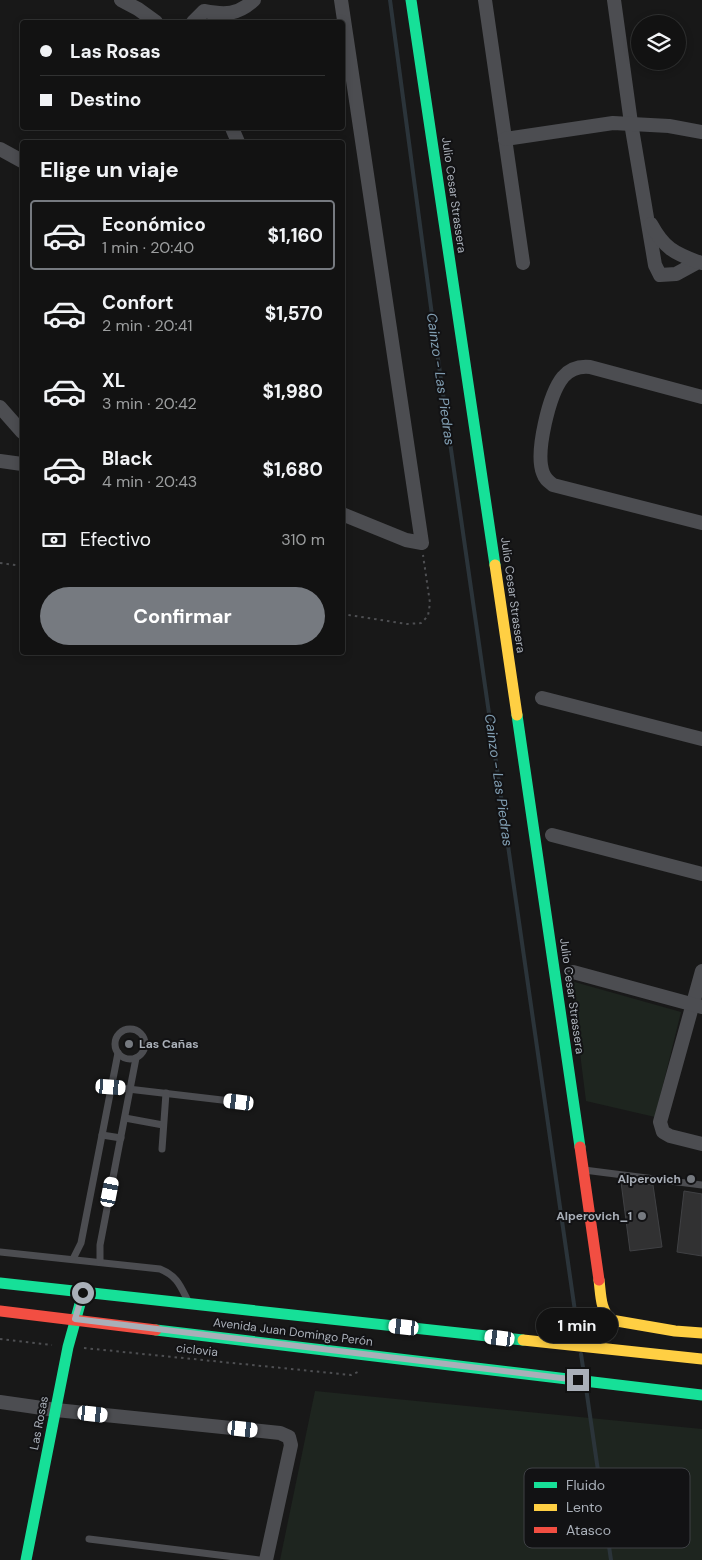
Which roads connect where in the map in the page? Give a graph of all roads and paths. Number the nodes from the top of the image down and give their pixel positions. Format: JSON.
{"nodes":[{"id":1,"x":121,"y":0,"type":"edge"},
{"id":2,"x":254,"y":0,"type":"edge"},
{"id":3,"x":341,"y":0,"type":"edge"},
{"id":4,"x":411,"y":0,"type":"edge"},
{"id":5,"x":485,"y":0,"type":"edge"},
{"id":6,"x":614,"y":0,"type":"edge"},
{"id":7,"x":205,"y":6,"type":"edge"},
{"id":8,"x":153,"y":20,"type":"edge"},
{"id":9,"x":194,"y":20,"type":"edge"},
{"id":10,"x":344,"y":20,"type":"edge"},
{"id":11,"x":345,"y":27,"type":"edge"},
{"id":12,"x":631,"y":123,"type":"junction"},
{"id":13,"x":702,"y":132,"type":"edge"},
{"id":14,"x":505,"y":139,"type":"junction"},
{"id":15,"x":0,"y":149,"type":"edge"},
{"id":16,"x":20,"y":160,"type":"edge"},
{"id":17,"x":648,"y":219,"type":"junction"},
{"id":18,"x":524,"y":263,"type":"dead end"},
{"id":19,"x":700,"y":263,"type":"edge"},
{"id":20,"x":702,"y":397,"type":"edge"},
{"id":21,"x":0,"y":407,"type":"edge"},
{"id":22,"x":20,"y":430,"type":"edge"},
{"id":23,"x":0,"y":461,"type":"edge"},
{"id":24,"x":20,"y":464,"type":"edge"},
{"id":25,"x":345,"y":515,"type":"edge"},
{"id":26,"x":702,"y":523,"type":"edge"},
{"id":27,"x":422,"y":543,"type":"junction"},
{"id":28,"x":0,"y":563,"type":"edge"},
{"id":29,"x":20,"y":566,"type":"edge"},
{"id":30,"x":345,"y":614,"type":"edge"},
{"id":31,"x":542,"y":698,"type":"dead end"},
{"id":32,"x":702,"y":739,"type":"edge"},
{"id":33,"x":552,"y":835,"type":"dead end"},
{"id":34,"x":702,"y":874,"type":"edge"},
{"id":35,"x":702,"y":971,"type":"edge"},
{"id":36,"x":573,"y":972,"type":"dead end"},
{"id":37,"x":697,"y":1006,"type":"edge"},
{"id":38,"x":118,"y":1053,"type":"junction"},
{"id":39,"x":136,"y":1058,"type":"junction"},
{"id":40,"x":111,"y":1087,"type":"junction"},
{"id":41,"x":130,"y":1088,"type":"junction"},
{"id":42,"x":166,"y":1093,"type":"junction"},
{"id":43,"x":239,"y":1102,"type":"dead end"},
{"id":44,"x":125,"y":1118,"type":"junction"},
{"id":45,"x":164,"y":1125,"type":"junction"},
{"id":46,"x":102,"y":1134,"type":"junction"},
{"id":47,"x":121,"y":1138,"type":"junction"},
{"id":48,"x":702,"y":1144,"type":"edge"},
{"id":49,"x":162,"y":1149,"type":"dead end"},
{"id":50,"x":583,"y":1170,"type":"junction"},
{"id":51,"x":702,"y":1185,"type":"edge"},
{"id":52,"x":0,"y":1252,"type":"edge"},
{"id":53,"x":73,"y":1259,"type":"junction"},
{"id":54,"x":100,"y":1262,"type":"junction"},
{"id":55,"x":0,"y":1283,"type":"edge"},
{"id":56,"x":83,"y":1293,"type":"junction"},
{"id":57,"x":189,"y":1303,"type":"junction"},
{"id":58,"x":0,"y":1311,"type":"edge"},
{"id":59,"x":269,"y":1311,"type":"junction"},
{"id":60,"x":75,"y":1319,"type":"junction"},
{"id":61,"x":702,"y":1334,"type":"edge"},
{"id":62,"x":266,"y":1335,"type":"junction"},
{"id":63,"x":0,"y":1340,"type":"edge"},
{"id":64,"x":68,"y":1346,"type":"junction"},
{"id":65,"x":702,"y":1359,"type":"edge"},
{"id":66,"x":366,"y":1368,"type":"dead end"},
{"id":67,"x":702,"y":1395,"type":"edge"},
{"id":68,"x":0,"y":1402,"type":"edge"},
{"id":69,"x":56,"y":1410,"type":"junction"},
{"id":70,"x":88,"y":1539,"type":"dead end"},
{"id":71,"x":26,"y":1560,"type":"edge"},
{"id":72,"x":259,"y":1560,"type":"edge"},
{"id":73,"x":266,"y":1560,"type":"edge"}],
"edges":[{"from":1,"to":8,"type":"street"},
{"from":2,"to":7,"type":"street"},
{"from":3,"to":10,"type":"street"},
{"from":4,"to":50,"type":"street","name":"Julio Cesar Strassera"},
{"from":5,"to":14,"type":"street"},
{"from":6,"to":12,"type":"street"},
{"from":7,"to":9,"type":"street"},
{"from":11,"to":27,"type":"street"},
{"from":12,"to":13,"type":"street"},
{"from":12,"to":14,"type":"street"},
{"from":12,"to":17,"type":"street"},
{"from":14,"to":18,"type":"street"},
{"from":15,"to":16,"type":"street"},
{"from":17,"to":19,"type":"street"},
{"from":17,"to":19,"type":"street"},
{"from":20,"to":26,"type":"street"},
{"from":21,"to":22,"type":"street"},
{"from":23,"to":24,"type":"street"},
{"from":25,"to":27,"type":"street"},
{"from":27,"to":30,"type":"path"},
{"from":28,"to":29,"type":"path"},
{"from":31,"to":32,"type":"street"},
{"from":33,"to":34,"type":"street"},
{"from":35,"to":37,"type":"street"},
{"from":36,"to":37,"type":"street"},
{"from":37,"to":48,"type":"street"},
{"from":38,"to":39,"type":"lane"},
{"from":38,"to":39,"type":"lane"},
{"from":38,"to":40,"type":"lane"},
{"from":39,"to":41,"type":"lane"},
{"from":40,"to":41,"type":"lane"},
{"from":40,"to":46,"type":"lane"},
{"from":41,"to":42,"type":"lane"},
{"from":41,"to":44,"type":"lane"},
{"from":42,"to":43,"type":"lane"},
{"from":42,"to":45,"type":"lane"},
{"from":44,"to":45,"type":"lane"},
{"from":44,"to":47,"type":"lane"},
{"from":45,"to":49,"type":"lane"},
{"from":46,"to":47,"type":"lane"},
{"from":46,"to":53,"type":"lane"},
{"from":47,"to":54,"type":"lane"},
{"from":50,"to":51,"type":"lane"},
{"from":50,"to":61,"type":"street","name":"Julio Cesar Strassera"},
{"from":52,"to":53,"type":"lane"},
{"from":53,"to":54,"type":"lane"},
{"from":54,"to":57,"type":"lane"},
{"from":55,"to":56,"type":"street","name":"Avenida Juan Domingo Perón"},
{"from":56,"to":57,"type":"street","name":"Avenida Juan Domingo Perón"},
{"from":56,"to":60,"type":"street","name":"Las Rosas"},
{"from":57,"to":59,"type":"street","name":"Avenida Juan Domingo Perón"},
{"from":58,"to":60,"type":"street","name":"Avenida Juan Domingo Perón"},
{"from":59,"to":62,"type":"street"},
{"from":59,"to":65,"type":"street","name":"Avenida Juan Domingo Perón"},
{"from":60,"to":62,"type":"street","name":"Avenida Juan Domingo Perón"},
{"from":60,"to":64,"type":"street","name":"Las Rosas"},
{"from":62,"to":67,"type":"street","name":"Avenida Juan Domingo Perón"},
{"from":63,"to":64,"type":"path","name":"ciclovia"},
{"from":64,"to":66,"type":"path","name":"ciclovia"},
{"from":64,"to":69,"type":"street","name":"Las Rosas"},
{"from":68,"to":69,"type":"street"},
{"from":69,"to":71,"type":"street","name":"Las Rosas"},
{"from":69,"to":73,"type":"street"},
{"from":70,"to":72,"type":"lane"}]}
